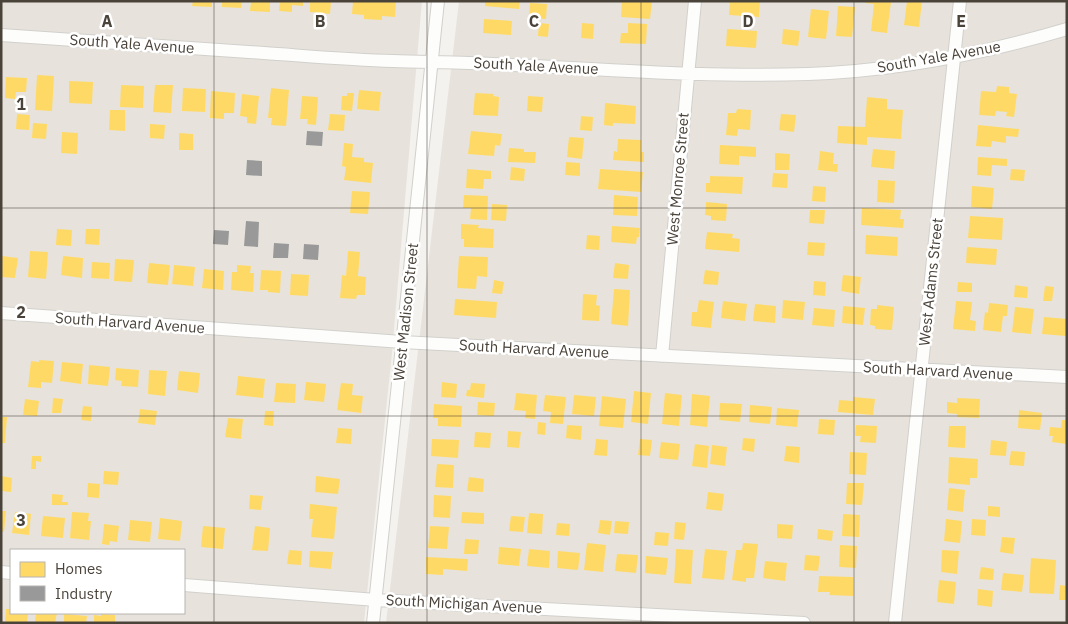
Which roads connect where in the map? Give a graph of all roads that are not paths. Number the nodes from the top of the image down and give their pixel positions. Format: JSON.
{"nodes":[{"id":1,"x":438,"y":1,"type":"edge"},
{"id":2,"x":695,"y":1,"type":"edge"},
{"id":3,"x":960,"y":1,"type":"edge"},
{"id":4,"x":1067,"y":29,"type":"edge"},
{"id":5,"x":1,"y":35,"type":"edge"},
{"id":6,"x":955,"y":56,"type":"junction"},
{"id":7,"x":431,"y":62,"type":"junction"},
{"id":8,"x":688,"y":74,"type":"junction"},
{"id":9,"x":1,"y":313,"type":"edge"},
{"id":10,"x":402,"y":342,"type":"junction"},
{"id":11,"x":662,"y":356,"type":"junction"},
{"id":12,"x":921,"y":370,"type":"junction"},
{"id":13,"x":1067,"y":377,"type":"edge"},
{"id":14,"x":185,"y":585,"type":"edge"},
{"id":15,"x":376,"y":600,"type":"junction"},
{"id":16,"x":374,"y":623,"type":"edge"},
{"id":17,"x":804,"y":623,"type":"edge"},
{"id":18,"x":895,"y":623,"type":"edge"}],
"edges":[{"from":1,"to":7,"type":"street","name":"West Madison Street"},
{"from":2,"to":8,"type":"street","name":"West Monroe Street"},
{"from":3,"to":6,"type":"street","name":"West Adams Street"},
{"from":4,"to":6,"type":"street","name":"South Yale Avenue"},
{"from":5,"to":7,"type":"street","name":"South Yale Avenue"},
{"from":6,"to":8,"type":"street","name":"South Yale Avenue"},
{"from":6,"to":12,"type":"street","name":"West Adams Street"},
{"from":7,"to":8,"type":"street","name":"South Yale Avenue"},
{"from":7,"to":10,"type":"street","name":"West Madison Street"},
{"from":8,"to":11,"type":"street","name":"West Monroe Street"},
{"from":9,"to":10,"type":"street","name":"South Harvard Avenue"},
{"from":10,"to":11,"type":"street","name":"South Harvard Avenue"},
{"from":10,"to":15,"type":"street","name":"West Madison Street"},
{"from":11,"to":12,"type":"street","name":"South Harvard Avenue"},
{"from":12,"to":13,"type":"street","name":"South Harvard Avenue"},
{"from":12,"to":18,"type":"street","name":"West Adams Street"},
{"from":14,"to":15,"type":"street","name":"South Michigan Avenue"},
{"from":15,"to":16,"type":"street","name":"West Madison Street"},
{"from":15,"to":17,"type":"street","name":"South Michigan Avenue"}]}
